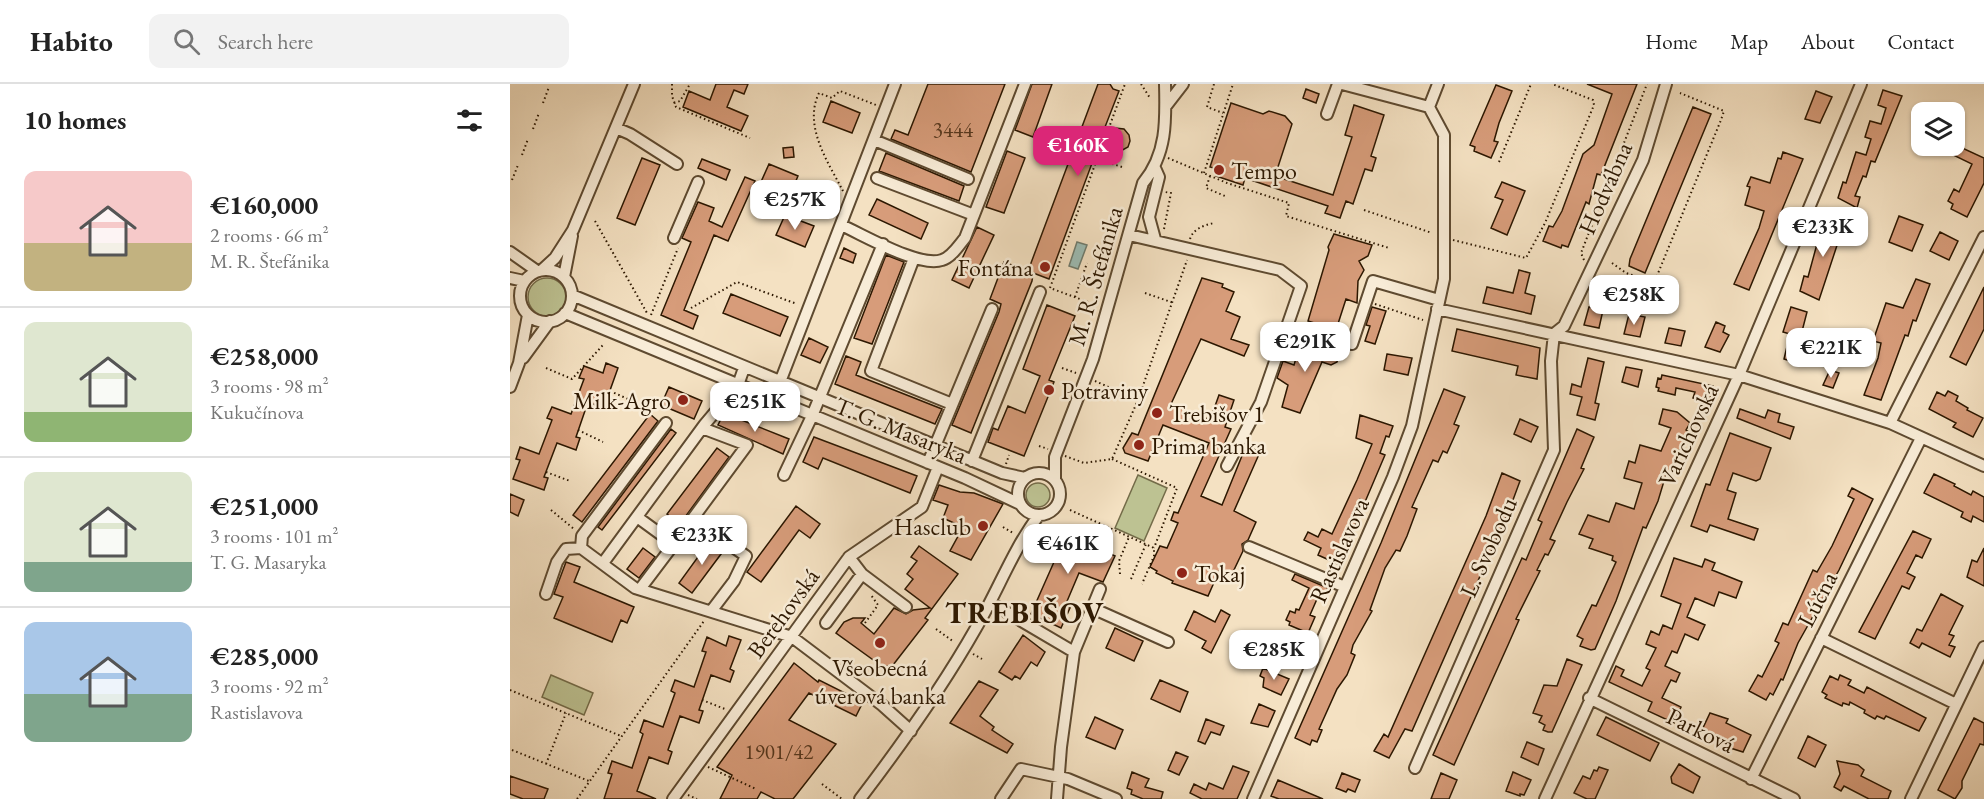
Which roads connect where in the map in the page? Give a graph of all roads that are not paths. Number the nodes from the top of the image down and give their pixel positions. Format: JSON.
{"nodes":[{"id":1,"x":634,"y":84,"type":"edge"},
{"id":2,"x":895,"y":84,"type":"edge"},
{"id":3,"x":1025,"y":84,"type":"edge"},
{"id":4,"x":1165,"y":84,"type":"edge"},
{"id":5,"x":1183,"y":84,"type":"edge"},
{"id":6,"x":1340,"y":84,"type":"edge"},
{"id":7,"x":1438,"y":84,"type":"edge"},
{"id":8,"x":1666,"y":84,"type":"edge"},
{"id":9,"x":1861,"y":84,"type":"edge"},
{"id":10,"x":1166,"y":106,"type":"junction"},
{"id":11,"x":1429,"y":107,"type":"junction"},
{"id":12,"x":1328,"y":114,"type":"dead end"},
{"id":13,"x":616,"y":128,"type":"junction"},
{"id":14,"x":874,"y":141,"type":"junction"},
{"id":15,"x":676,"y":164,"type":"dead end"},
{"id":16,"x":1155,"y":168,"type":"junction"},
{"id":17,"x":877,"y":178,"type":"dead end"},
{"id":18,"x":968,"y":179,"type":"dead end"},
{"id":19,"x":698,"y":182,"type":"dead end"},
{"id":20,"x":974,"y":215,"type":"junction"},
{"id":21,"x":1149,"y":217,"type":"junction"},
{"id":22,"x":841,"y":225,"type":"junction"},
{"id":23,"x":573,"y":230,"type":"junction"},
{"id":24,"x":1129,"y":235,"type":"junction"},
{"id":25,"x":1984,"y":239,"type":"edge"},
{"id":26,"x":1158,"y":240,"type":"junction"},
{"id":27,"x":677,"y":241,"type":"road end"},
{"id":28,"x":883,"y":244,"type":"junction"},
{"id":29,"x":510,"y":252,"type":"edge"},
{"id":30,"x":914,"y":258,"type":"junction"},
{"id":31,"x":520,"y":261,"type":"junction"},
{"id":32,"x":540,"y":271,"type":"junction"},
{"id":33,"x":564,"y":277,"type":"junction"},
{"id":34,"x":510,"y":278,"type":"edge"},
{"id":35,"x":525,"y":280,"type":"junction"},
{"id":36,"x":510,"y":290,"type":"edge"},
{"id":37,"x":1040,"y":292,"type":"dead end"},
{"id":38,"x":572,"y":296,"type":"junction"},
{"id":39,"x":521,"y":303,"type":"junction"},
{"id":40,"x":1438,"y":304,"type":"junction"},
{"id":41,"x":992,"y":309,"type":"dead end"},
{"id":42,"x":565,"y":314,"type":"junction"},
{"id":43,"x":528,"y":315,"type":"junction"},
{"id":44,"x":550,"y":321,"type":"junction"},
{"id":45,"x":1554,"y":334,"type":"junction"},
{"id":46,"x":1352,"y":344,"type":"dead end"},
{"id":47,"x":519,"y":363,"type":"junction"},
{"id":48,"x":744,"y":368,"type":"junction"},
{"id":49,"x":1739,"y":375,"type":"junction"},
{"id":50,"x":780,"y":382,"type":"junction"},
{"id":51,"x":738,"y":385,"type":"junction"},
{"id":52,"x":510,"y":387,"type":"edge"},
{"id":53,"x":820,"y":398,"type":"junction"},
{"id":54,"x":952,"y":404,"type":"junction"},
{"id":55,"x":812,"y":416,"type":"junction"},
{"id":56,"x":666,"y":423,"type":"dead end"},
{"id":57,"x":1890,"y":423,"type":"junction"},
{"id":58,"x":702,"y":428,"type":"junction"},
{"id":59,"x":1921,"y":438,"type":"junction"},
{"id":60,"x":935,"y":446,"type":"junction"},
{"id":61,"x":1056,"y":454,"type":"junction"},
{"id":62,"x":972,"y":460,"type":"junction"},
{"id":63,"x":933,"y":465,"type":"junction"},
{"id":64,"x":1227,"y":466,"type":"dead end"},
{"id":65,"x":1984,"y":466,"type":"edge"},
{"id":66,"x":1037,"y":473,"type":"junction"},
{"id":67,"x":784,"y":475,"type":"dead end"},
{"id":68,"x":1025,"y":478,"type":"junction"},
{"id":69,"x":1055,"y":480,"type":"junction"},
{"id":70,"x":1023,"y":507,"type":"junction"},
{"id":71,"x":1039,"y":515,"type":"junction"},
{"id":72,"x":637,"y":517,"type":"junction"},
{"id":73,"x":1019,"y":534,"type":"junction"},
{"id":74,"x":723,"y":540,"type":"dead end"},
{"id":75,"x":674,"y":544,"type":"junction"},
{"id":76,"x":1249,"y":546,"type":"dead end"},
{"id":77,"x":581,"y":548,"type":"junction"},
{"id":78,"x":849,"y":557,"type":"junction"},
{"id":79,"x":603,"y":563,"type":"junction"},
{"id":80,"x":860,"y":576,"type":"junction"},
{"id":81,"x":1345,"y":587,"type":"junction"},
{"id":82,"x":640,"y":589,"type":"junction"},
{"id":83,"x":1100,"y":589,"type":"dead end"},
{"id":84,"x":546,"y":594,"type":"dead end"},
{"id":85,"x":991,"y":603,"type":"junction"},
{"id":86,"x":906,"y":607,"type":"dead end"},
{"id":87,"x":1092,"y":608,"type":"junction"},
{"id":88,"x":712,"y":610,"type":"junction"},
{"id":89,"x":826,"y":623,"type":"dead end"},
{"id":90,"x":792,"y":637,"type":"junction"},
{"id":91,"x":1821,"y":638,"type":"junction"},
{"id":92,"x":1168,"y":642,"type":"dead end"},
{"id":93,"x":1984,"y":647,"type":"edge"},
{"id":94,"x":1074,"y":652,"type":"junction"},
{"id":95,"x":1589,"y":698,"type":"junction"},
{"id":96,"x":1956,"y":704,"type":"junction"},
{"id":97,"x":911,"y":731,"type":"junction"},
{"id":98,"x":1414,"y":768,"type":"dead end"},
{"id":99,"x":1058,"y":776,"type":"junction"},
{"id":100,"x":1751,"y":779,"type":"junction"},
{"id":101,"x":674,"y":799,"type":"edge"},
{"id":102,"x":860,"y":799,"type":"edge"},
{"id":103,"x":1000,"y":799,"type":"edge"},
{"id":104,"x":1057,"y":799,"type":"edge"},
{"id":105,"x":1116,"y":799,"type":"edge"},
{"id":106,"x":1253,"y":799,"type":"edge"},
{"id":107,"x":1545,"y":799,"type":"edge"},
{"id":108,"x":1794,"y":799,"type":"edge"},
{"id":109,"x":1911,"y":799,"type":"edge"}],
"edges":[{"from":1,"to":13,"type":"street"},
{"from":2,"to":14,"type":"street"},
{"from":3,"to":20,"type":"street"},
{"from":4,"to":10,"type":"street","name":"M. R. Štefánika"},
{"from":5,"to":10,"type":"street"},
{"from":6,"to":11,"type":"street"},
{"from":6,"to":12,"type":"street"},
{"from":7,"to":11,"type":"street"},
{"from":8,"to":45,"type":"street","name":"Hodvábna"},
{"from":9,"to":49,"type":"street","name":"Varichovská"},
{"from":10,"to":16,"type":"street","name":"M. R. Štefánika"},
{"from":11,"to":40,"type":"street","name":"Rastislavova"},
{"from":13,"to":15,"type":"street"},
{"from":13,"to":23,"type":"street"},
{"from":14,"to":18,"type":"street"},
{"from":14,"to":22,"type":"street"},
{"from":16,"to":21,"type":"street"},
{"from":16,"to":24,"type":"street","name":"M. R. Štefánika"},
{"from":17,"to":20,"type":"street"},
{"from":19,"to":27,"type":"street"},
{"from":20,"to":30,"type":"street"},
{"from":21,"to":24,"type":"street"},
{"from":21,"to":26,"type":"street"},
{"from":22,"to":28,"type":"street"},
{"from":22,"to":50,"type":"street"},
{"from":23,"to":32,"type":"street"},
{"from":23,"to":33,"type":"street"},
{"from":24,"to":26,"type":"street"},
{"from":24,"to":61,"type":"street","name":"M. R. Štefánika"},
{"from":25,"to":57,"type":"street"},
{"from":26,"to":64,"type":"street"},
{"from":28,"to":30,"type":"street"},
{"from":28,"to":53,"type":"street"},
{"from":29,"to":31,"type":"street"},
{"from":30,"to":54,"type":"street"},
{"from":31,"to":32,"type":"street"},
{"from":31,"to":35,"type":"street"},
{"from":32,"to":33,"type":"street"},
{"from":32,"to":35,"type":"street"},
{"from":33,"to":38,"type":"street"},
{"from":34,"to":35,"type":"street"},
{"from":35,"to":39,"type":"street"},
{"from":36,"to":39,"type":"street"},
{"from":37,"to":62,"type":"street"},
{"from":38,"to":42,"type":"street"},
{"from":38,"to":48,"type":"street","name":"T. G. Masaryka"},
{"from":39,"to":43,"type":"street"},
{"from":40,"to":45,"type":"street"},
{"from":40,"to":46,"type":"street"},
{"from":40,"to":81,"type":"street","name":"Rastislavova"},
{"from":41,"to":54,"type":"street","name":"Berehovská"},
{"from":42,"to":44,"type":"street"},
{"from":42,"to":51,"type":"street","name":"T. G. Masaryka"},
{"from":43,"to":44,"type":"street"},
{"from":43,"to":47,"type":"street"},
{"from":44,"to":47,"type":"street"},
{"from":45,"to":49,"type":"street"},
{"from":45,"to":98,"type":"street","name":"L. Svobodu"},
{"from":47,"to":52,"type":"street"},
{"from":48,"to":50,"type":"street","name":"T. G. Masaryka"},
{"from":48,"to":51,"type":"street"},
{"from":49,"to":57,"type":"street"},
{"from":49,"to":95,"type":"street","name":"Varichovská"},
{"from":50,"to":53,"type":"street","name":"T. G. Masaryka"},
{"from":51,"to":55,"type":"street","name":"T. G. Masaryka"},
{"from":51,"to":58,"type":"street"},
{"from":53,"to":55,"type":"street"},
{"from":53,"to":60,"type":"street","name":"T. G. Masaryka"},
{"from":54,"to":60,"type":"street","name":"Berehovská"},
{"from":55,"to":63,"type":"street","name":"T. G. Masaryka"},
{"from":55,"to":67,"type":"street"},
{"from":56,"to":77,"type":"street"},
{"from":57,"to":59,"type":"street"},
{"from":58,"to":72,"type":"street"},
{"from":58,"to":75,"type":"street"},
{"from":59,"to":65,"type":"street"},
{"from":59,"to":91,"type":"street","name":"Lúčna"},
{"from":60,"to":62,"type":"street","name":"T. G. Masaryka"},
{"from":60,"to":63,"type":"street","name":"Berehovská"},
{"from":61,"to":66,"type":"street","name":"M. R. Štefánika"},
{"from":61,"to":69,"type":"street","name":"M. R. Štefánika"},
{"from":62,"to":68,"type":"street","name":"T. G. Masaryka"},
{"from":63,"to":70,"type":"street","name":"T. G. Masaryka"},
{"from":63,"to":78,"type":"street","name":"Berehovská"},
{"from":66,"to":68,"type":"street"},
{"from":66,"to":69,"type":"street"},
{"from":68,"to":70,"type":"street"},
{"from":69,"to":71,"type":"street"},
{"from":70,"to":71,"type":"street"},
{"from":70,"to":73,"type":"street"},
{"from":71,"to":73,"type":"street"},
{"from":72,"to":75,"type":"street"},
{"from":72,"to":79,"type":"street"},
{"from":73,"to":85,"type":"street"},
{"from":74,"to":88,"type":"street"},
{"from":75,"to":82,"type":"street"},
{"from":76,"to":81,"type":"street"},
{"from":77,"to":79,"type":"street"},
{"from":77,"to":84,"type":"street"},
{"from":78,"to":80,"type":"street"},
{"from":78,"to":90,"type":"street","name":"Berehovská"},
{"from":79,"to":82,"type":"street"},
{"from":80,"to":86,"type":"street"},
{"from":80,"to":89,"type":"street"},
{"from":81,"to":106,"type":"street","name":"Rastislavova"},
{"from":82,"to":88,"type":"street"},
{"from":83,"to":87,"type":"street"},
{"from":85,"to":94,"type":"street"},
{"from":85,"to":97,"type":"street"},
{"from":87,"to":92,"type":"street"},
{"from":87,"to":94,"type":"street"},
{"from":88,"to":90,"type":"street"},
{"from":90,"to":97,"type":"street"},
{"from":90,"to":101,"type":"street","name":"Berehovská"},
{"from":91,"to":96,"type":"street"},
{"from":91,"to":100,"type":"street","name":"Lúčna"},
{"from":93,"to":96,"type":"street"},
{"from":94,"to":99,"type":"street"},
{"from":95,"to":100,"type":"street","name":"Parková"},
{"from":95,"to":107,"type":"street","name":"Varichovská"},
{"from":96,"to":109,"type":"street"},
{"from":97,"to":102,"type":"street"},
{"from":99,"to":103,"type":"street"},
{"from":99,"to":104,"type":"street"},
{"from":99,"to":105,"type":"street"},
{"from":100,"to":108,"type":"street","name":"Parková"}]}
